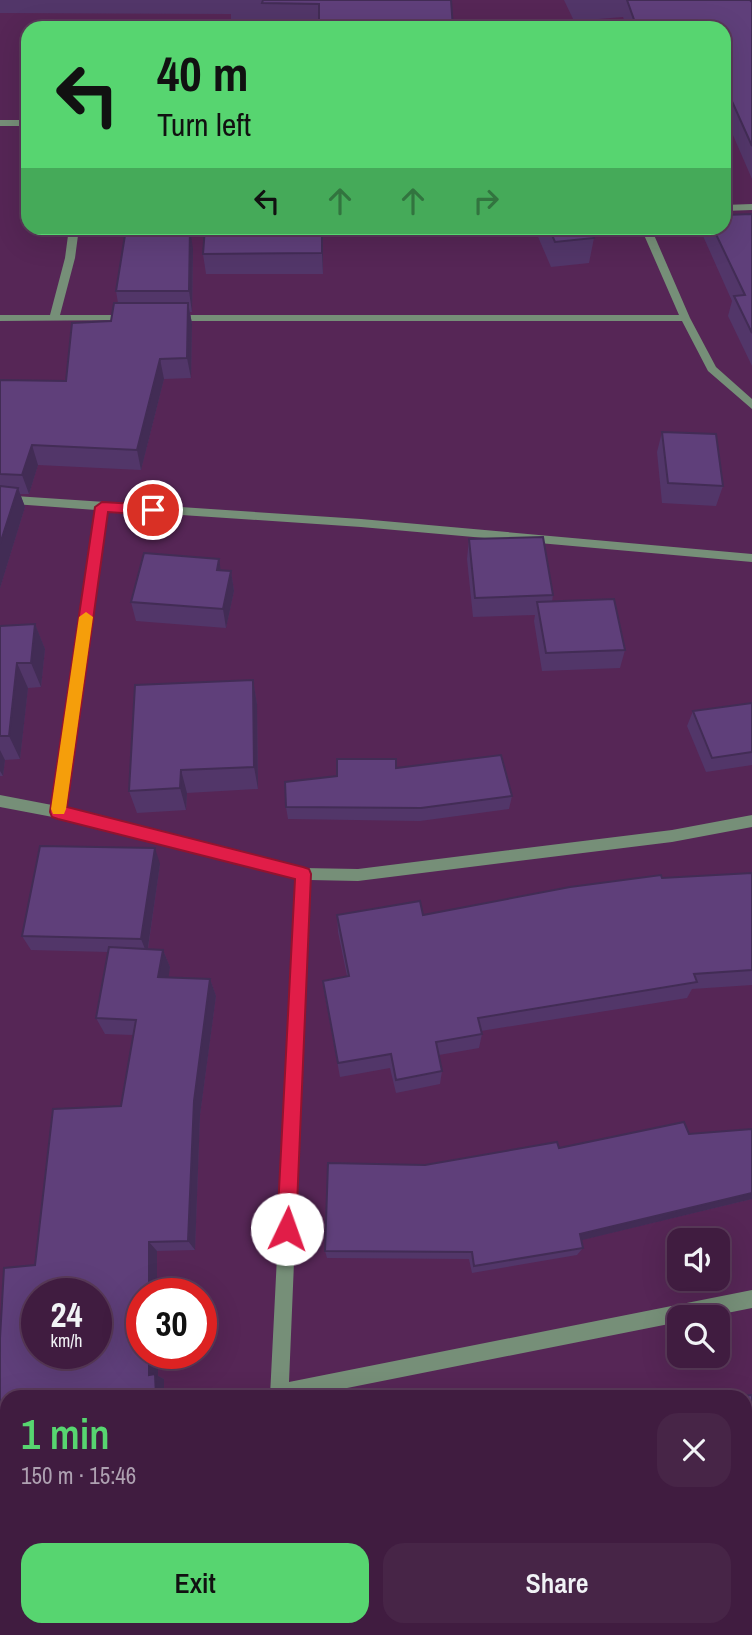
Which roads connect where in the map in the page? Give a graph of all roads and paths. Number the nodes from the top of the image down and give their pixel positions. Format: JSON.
{"nodes":[{"id":1,"x":0,"y":123,"type":"edge"},
{"id":2,"x":21,"y":123,"type":"edge"},
{"id":3,"x":752,"y":207,"type":"edge"},
{"id":4,"x":731,"y":208,"type":"edge"},
{"id":5,"x":72,"y":235,"type":"edge"},
{"id":6,"x":649,"y":235,"type":"edge"},
{"id":7,"x":0,"y":318,"type":"edge"},
{"id":8,"x":54,"y":318,"type":"junction"},
{"id":9,"x":136,"y":318,"type":"edge"},
{"id":10,"x":164,"y":318,"type":"edge"},
{"id":11,"x":685,"y":318,"type":"junction"},
{"id":12,"x":752,"y":405,"type":"edge"},
{"id":13,"x":0,"y":499,"type":"edge"},
{"id":14,"x":102,"y":507,"type":"junction"},
{"id":15,"x":752,"y":558,"type":"edge"},
{"id":16,"x":0,"y":801,"type":"edge"},
{"id":17,"x":58,"y":812,"type":"junction"},
{"id":18,"x":752,"y":821,"type":"edge"},
{"id":19,"x":303,"y":874,"type":"junction"},
{"id":20,"x":752,"y":1299,"type":"edge"},
{"id":21,"x":279,"y":1390,"type":"edge"},
{"id":22,"x":304,"y":1390,"type":"edge"}],
"edges":[{"from":1,"to":2,"type":"street"},
{"from":3,"to":4,"type":"street"},
{"from":5,"to":8,"type":"street"},
{"from":6,"to":11,"type":"street"},
{"from":7,"to":8,"type":"street"},
{"from":8,"to":9,"type":"street"},
{"from":10,"to":11,"type":"street"},
{"from":11,"to":12,"type":"street"},
{"from":13,"to":14,"type":"street"},
{"from":14,"to":15,"type":"street"},
{"from":14,"to":17,"type":"street"},
{"from":16,"to":17,"type":"street"},
{"from":17,"to":19,"type":"street"},
{"from":18,"to":19,"type":"street"},
{"from":19,"to":21,"type":"street"},
{"from":20,"to":22,"type":"street"}]}
